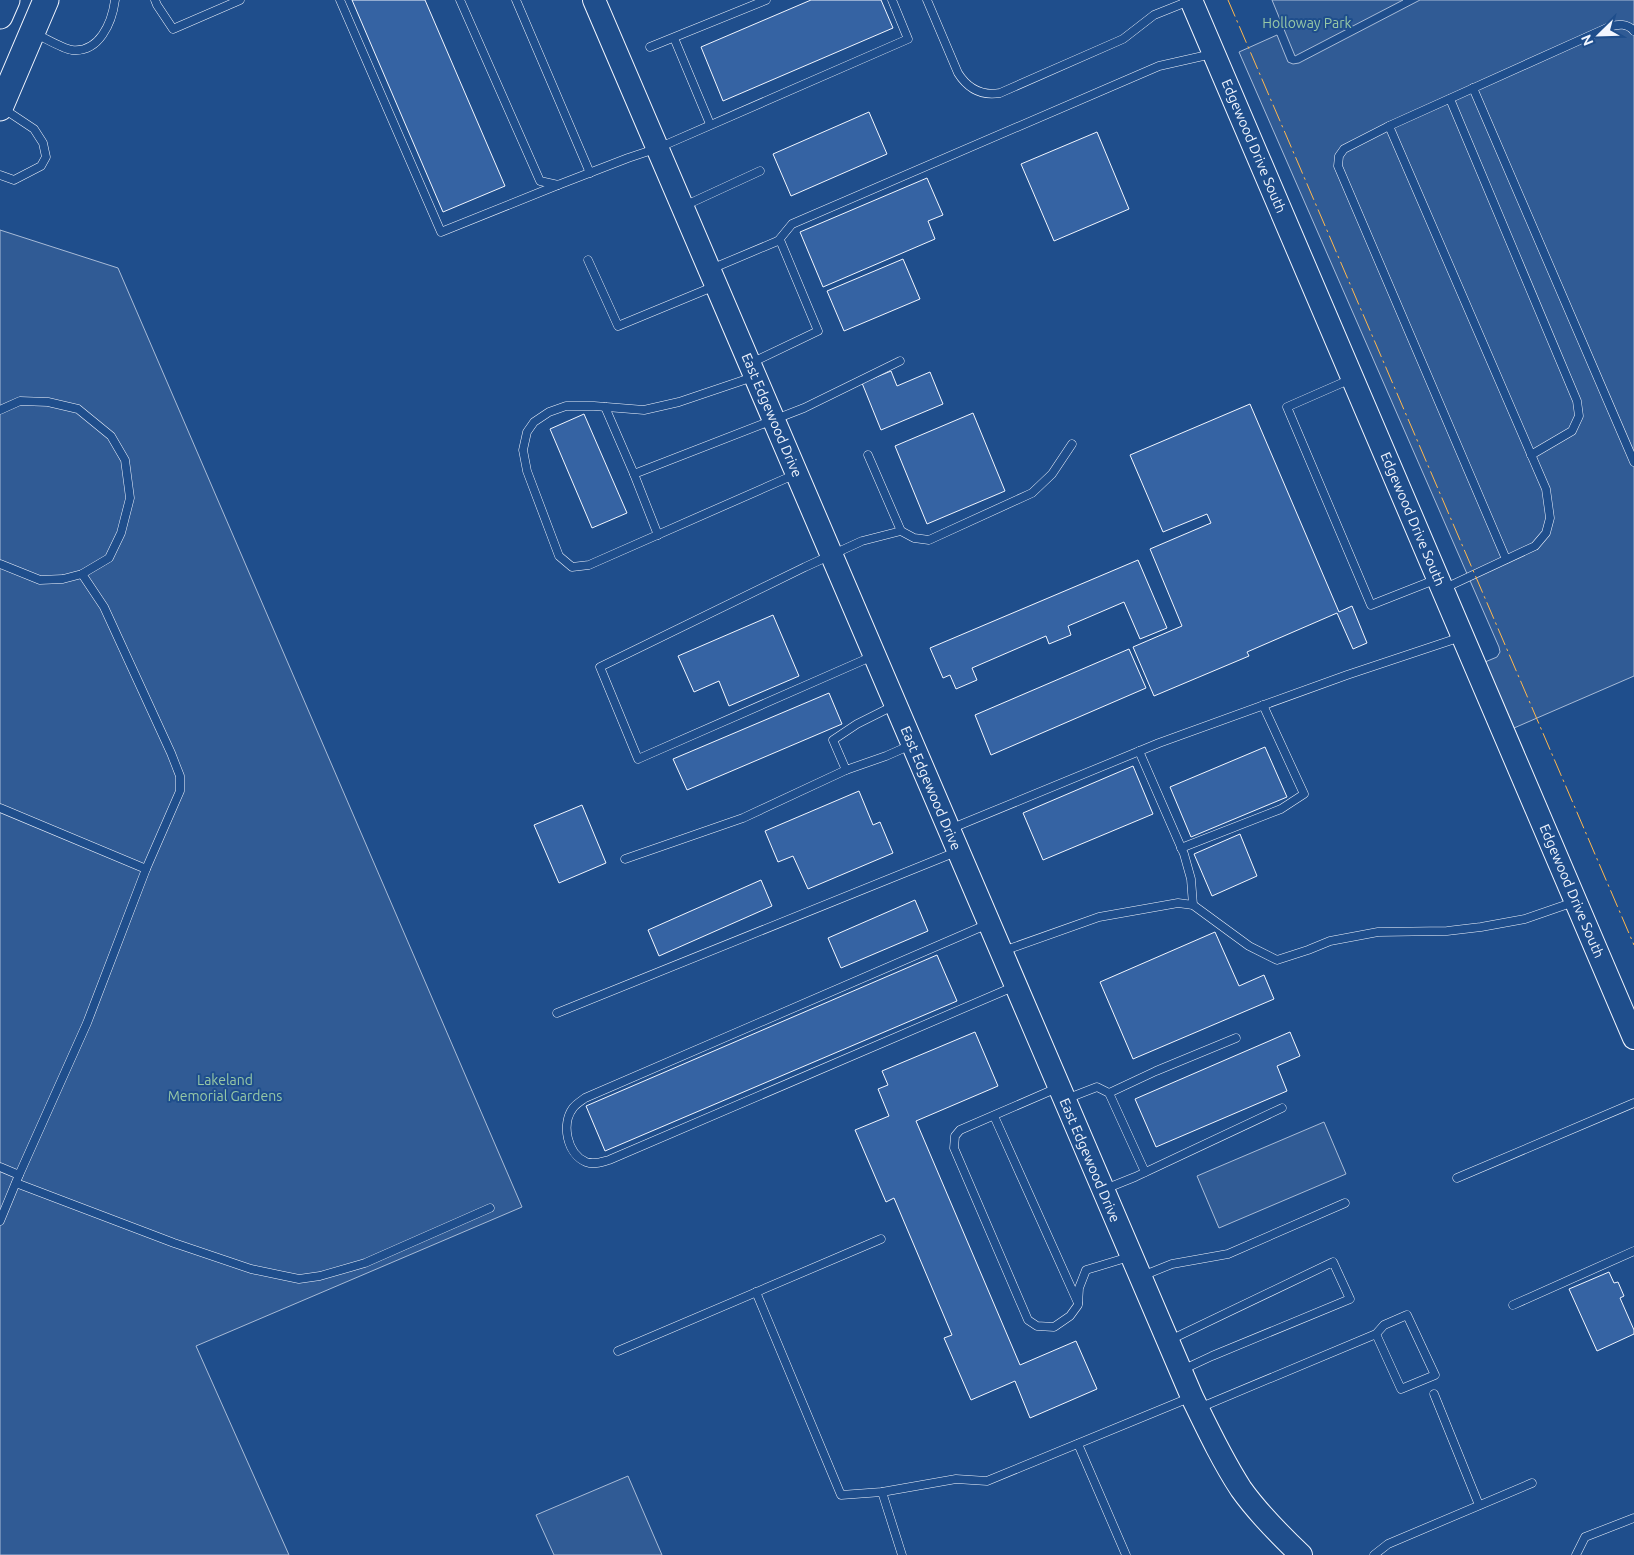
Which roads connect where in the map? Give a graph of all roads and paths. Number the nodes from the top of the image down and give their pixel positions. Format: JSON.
{"nodes":[{"id":1,"x":7,"y":0,"type":"edge"},
{"id":2,"x":46,"y":0,"type":"edge"},
{"id":3,"x":115,"y":0,"type":"edge"},
{"id":4,"x":155,"y":0,"type":"edge"},
{"id":5,"x":240,"y":0,"type":"edge"},
{"id":6,"x":340,"y":0,"type":"edge"},
{"id":7,"x":460,"y":0,"type":"edge"},
{"id":8,"x":516,"y":0,"type":"edge"},
{"id":9,"x":594,"y":0,"type":"edge"},
{"id":10,"x":766,"y":0,"type":"edge"},
{"id":11,"x":892,"y":0,"type":"edge"},
{"id":12,"x":927,"y":0,"type":"edge"},
{"id":13,"x":1191,"y":0,"type":"edge"},
{"id":14,"x":0,"y":16,"type":"edge"},
{"id":15,"x":1634,"y":30,"type":"edge"},
{"id":16,"x":32,"y":32,"type":"junction"},
{"id":17,"x":674,"y":38,"type":"junction"},
{"id":18,"x":650,"y":48,"type":"dead end"},
{"id":19,"x":1214,"y":54,"type":"junction"},
{"id":20,"x":1473,"y":88,"type":"junction"},
{"id":21,"x":1450,"y":99,"type":"junction"},
{"id":22,"x":0,"y":108,"type":"edge"},
{"id":23,"x":710,"y":124,"type":"junction"},
{"id":24,"x":1388,"y":126,"type":"junction"},
{"id":25,"x":658,"y":148,"type":"junction"},
{"id":26,"x":760,"y":171,"type":"dead end"},
{"id":27,"x":590,"y":173,"type":"junction"},
{"id":28,"x":0,"y":175,"type":"edge"},
{"id":29,"x":558,"y":185,"type":"junction"},
{"id":30,"x":683,"y":207,"type":"junction"},
{"id":31,"x":778,"y":241,"type":"junction"},
{"id":32,"x":588,"y":260,"type":"dead end"},
{"id":33,"x":713,"y":278,"type":"junction"},
{"id":34,"x":900,"y":361,"type":"dead end"},
{"id":35,"x":752,"y":370,"type":"junction"},
{"id":36,"x":1353,"y":378,"type":"junction"},
{"id":37,"x":605,"y":406,"type":"junction"},
{"id":38,"x":0,"y":410,"type":"edge"},
{"id":39,"x":774,"y":420,"type":"junction"},
{"id":40,"x":1072,"y":444,"type":"dead end"},
{"id":41,"x":868,"y":455,"type":"dead end"},
{"id":42,"x":1531,"y":455,"type":"junction"},
{"id":43,"x":1634,"y":462,"type":"edge"},
{"id":44,"x":634,"y":474,"type":"junction"},
{"id":45,"x":797,"y":474,"type":"junction"},
{"id":46,"x":901,"y":532,"type":"junction"},
{"id":47,"x":658,"y":535,"type":"junction"},
{"id":48,"x":831,"y":555,"type":"junction"},
{"id":49,"x":1506,"y":559,"type":"junction"},
{"id":50,"x":0,"y":564,"type":"edge"},
{"id":51,"x":82,"y":574,"type":"junction"},
{"id":52,"x":1441,"y":583,"type":"junction"},
{"id":53,"x":1463,"y":636,"type":"junction"},
{"id":54,"x":875,"y":655,"type":"junction"},
{"id":55,"x":896,"y":705,"type":"junction"},
{"id":56,"x":1263,"y":705,"type":"junction"},
{"id":57,"x":913,"y":744,"type":"junction"},
{"id":58,"x":1139,"y":751,"type":"junction"},
{"id":59,"x":846,"y":770,"type":"junction"},
{"id":60,"x":0,"y":808,"type":"edge"},
{"id":61,"x":948,"y":830,"type":"junction"},
{"id":62,"x":1181,"y":848,"type":"junction"},
{"id":63,"x":958,"y":851,"type":"junction"},
{"id":64,"x":625,"y":859,"type":"dead end"},
{"id":65,"x":146,"y":869,"type":"junction"},
{"id":66,"x":1576,"y":902,"type":"junction"},
{"id":67,"x":1193,"y":905,"type":"junction"},
{"id":68,"x":989,"y":924,"type":"junction"},
{"id":69,"x":1001,"y":952,"type":"junction"},
{"id":70,"x":1015,"y":986,"type":"junction"},
{"id":71,"x":557,"y":1013,"type":"dead end"},
{"id":72,"x":1236,"y":1038,"type":"dead end"},
{"id":73,"x":1634,"y":1038,"type":"edge"},
{"id":74,"x":1109,"y":1093,"type":"junction"},
{"id":75,"x":1062,"y":1094,"type":"junction"},
{"id":76,"x":1634,"y":1103,"type":"edge"},
{"id":77,"x":1282,"y":1108,"type":"dead end"},
{"id":78,"x":994,"y":1116,"type":"junction"},
{"id":79,"x":0,"y":1167,"type":"edge"},
{"id":80,"x":1145,"y":1172,"type":"junction"},
{"id":81,"x":19,"y":1174,"type":"junction"},
{"id":82,"x":1457,"y":1178,"type":"dead end"},
{"id":83,"x":16,"y":1183,"type":"junction"},
{"id":84,"x":1103,"y":1190,"type":"junction"},
{"id":85,"x":1345,"y":1203,"type":"dead end"},
{"id":86,"x":490,"y":1208,"type":"dead end"},
{"id":87,"x":0,"y":1221,"type":"edge"},
{"id":88,"x":881,"y":1239,"type":"dead end"},
{"id":89,"x":1634,"y":1251,"type":"edge"},
{"id":90,"x":1131,"y":1256,"type":"junction"},
{"id":91,"x":1140,"y":1277,"type":"junction"},
{"id":92,"x":756,"y":1292,"type":"junction"},
{"id":93,"x":1078,"y":1305,"type":"junction"},
{"id":94,"x":1513,"y":1305,"type":"dead end"},
{"id":95,"x":1376,"y":1334,"type":"junction"},
{"id":96,"x":1168,"y":1341,"type":"junction"},
{"id":97,"x":618,"y":1351,"type":"dead end"},
{"id":98,"x":1180,"y":1371,"type":"junction"},
{"id":99,"x":1434,"y":1394,"type":"dead end"},
{"id":100,"x":1194,"y":1403,"type":"junction"},
{"id":101,"x":1078,"y":1444,"type":"junction"},
{"id":102,"x":1532,"y":1482,"type":"dead end"},
{"id":103,"x":882,"y":1492,"type":"junction"},
{"id":104,"x":1479,"y":1505,"type":"junction"},
{"id":105,"x":1634,"y":1518,"type":"edge"},
{"id":106,"x":902,"y":1555,"type":"edge"},
{"id":107,"x":1126,"y":1555,"type":"edge"},
{"id":108,"x":1301,"y":1555,"type":"edge"},
{"id":109,"x":1374,"y":1555,"type":"edge"},
{"id":110,"x":1576,"y":1555,"type":"edge"}],
"edges":[{"from":1,"to":14,"type":"main road"},
{"from":2,"to":16,"type":"main road"},
{"from":3,"to":16,"type":"lane"},
{"from":4,"to":5,"type":"lane"},
{"from":6,"to":29,"type":"lane"},
{"from":7,"to":29,"type":"lane"},
{"from":8,"to":27,"type":"lane"},
{"from":9,"to":25,"type":"main road","name":"East Edgewood Drive"},
{"from":10,"to":17,"type":"lane"},
{"from":11,"to":23,"type":"lane"},
{"from":12,"to":13,"type":"lane"},
{"from":13,"to":19,"type":"main road","name":"Edgewood Drive South"},
{"from":15,"to":20,"type":"lane"},
{"from":16,"to":22,"type":"main road"},
{"from":17,"to":18,"type":"lane"},
{"from":17,"to":23,"type":"lane"},
{"from":19,"to":31,"type":"lane"},
{"from":19,"to":36,"type":"main road","name":"Edgewood Drive South"},
{"from":20,"to":21,"type":"lane"},
{"from":20,"to":43,"type":"lane"},
{"from":21,"to":24,"type":"lane"},
{"from":21,"to":42,"type":"lane"},
{"from":22,"to":28,"type":"lane"},
{"from":23,"to":25,"type":"lane"},
{"from":24,"to":42,"type":"lane"},
{"from":24,"to":49,"type":"lane"},
{"from":25,"to":27,"type":"lane"},
{"from":25,"to":30,"type":"main road","name":"East Edgewood Drive"},
{"from":26,"to":30,"type":"lane"},
{"from":27,"to":29,"type":"lane"},
{"from":30,"to":33,"type":"main road","name":"East Edgewood Drive"},
{"from":31,"to":33,"type":"lane"},
{"from":31,"to":35,"type":"lane"},
{"from":32,"to":33,"type":"lane"},
{"from":33,"to":35,"type":"main road","name":"East Edgewood Drive"},
{"from":34,"to":39,"type":"lane"},
{"from":35,"to":37,"type":"lane"},
{"from":35,"to":39,"type":"main road","name":"East Edgewood Drive"},
{"from":36,"to":52,"type":"main road","name":"Edgewood Drive South"},
{"from":36,"to":52,"type":"lane"},
{"from":37,"to":44,"type":"lane"},
{"from":37,"to":47,"type":"lane"},
{"from":38,"to":51,"type":"lane"},
{"from":39,"to":44,"type":"lane"},
{"from":39,"to":45,"type":"main road","name":"East Edgewood Drive"},
{"from":40,"to":46,"type":"lane"},
{"from":41,"to":46,"type":"lane"},
{"from":42,"to":49,"type":"lane"},
{"from":44,"to":47,"type":"lane"},
{"from":45,"to":47,"type":"lane"},
{"from":45,"to":48,"type":"main road","name":"East Edgewood Drive"},
{"from":46,"to":48,"type":"lane"},
{"from":48,"to":54,"type":"main road","name":"East Edgewood Drive"},
{"from":48,"to":54,"type":"lane"},
{"from":49,"to":52,"type":"lane"},
{"from":50,"to":51,"type":"lane"},
{"from":51,"to":65,"type":"lane"},
{"from":52,"to":53,"type":"main road","name":"Edgewood Drive South"},
{"from":53,"to":56,"type":"lane"},
{"from":53,"to":66,"type":"main road","name":"Edgewood Drive South"},
{"from":54,"to":55,"type":"main road","name":"East Edgewood Drive"},
{"from":55,"to":57,"type":"main road","name":"East Edgewood Drive"},
{"from":55,"to":59,"type":"lane"},
{"from":56,"to":58,"type":"lane"},
{"from":56,"to":62,"type":"lane"},
{"from":57,"to":59,"type":"lane"},
{"from":57,"to":61,"type":"main road","name":"East Edgewood Drive"},
{"from":58,"to":61,"type":"lane"},
{"from":58,"to":62,"type":"lane"},
{"from":59,"to":64,"type":"lane"},
{"from":60,"to":65,"type":"lane"},
{"from":61,"to":63,"type":"main road","name":"East Edgewood Drive"},
{"from":62,"to":67,"type":"lane"},
{"from":63,"to":68,"type":"main road","name":"East Edgewood Drive"},
{"from":63,"to":71,"type":"lane"},
{"from":65,"to":81,"type":"lane"},
{"from":66,"to":67,"type":"lane"},
{"from":66,"to":73,"type":"main road","name":"Edgewood Drive South"},
{"from":67,"to":69,"type":"lane"},
{"from":68,"to":69,"type":"main road","name":"East Edgewood Drive"},
{"from":68,"to":70,"type":"lane"},
{"from":69,"to":70,"type":"main road","name":"East Edgewood Drive"},
{"from":70,"to":75,"type":"main road","name":"East Edgewood Drive"},
{"from":72,"to":74,"type":"lane"},
{"from":74,"to":75,"type":"lane"},
{"from":74,"to":80,"type":"lane"},
{"from":75,"to":78,"type":"lane"},
{"from":75,"to":84,"type":"main road","name":"East Edgewood Drive"},
{"from":76,"to":82,"type":"lane"},
{"from":77,"to":80,"type":"lane"},
{"from":78,"to":93,"type":"lane"},
{"from":78,"to":93,"type":"lane"},
{"from":79,"to":81,"type":"lane"},
{"from":80,"to":84,"type":"lane"},
{"from":81,"to":83,"type":"lane"},
{"from":83,"to":86,"type":"lane"},
{"from":83,"to":87,"type":"lane"},
{"from":84,"to":90,"type":"main road","name":"East Edgewood Drive"},
{"from":85,"to":91,"type":"lane"},
{"from":88,"to":92,"type":"lane"},
{"from":89,"to":94,"type":"lane"},
{"from":90,"to":91,"type":"main road","name":"East Edgewood Drive"},
{"from":90,"to":93,"type":"lane"},
{"from":91,"to":96,"type":"main road","name":"East Edgewood Drive"},
{"from":92,"to":97,"type":"lane"},
{"from":92,"to":103,"type":"lane"},
{"from":95,"to":95,"type":"lane"},
{"from":95,"to":100,"type":"lane"},
{"from":96,"to":98,"type":"main road","name":"East Edgewood Drive"},
{"from":96,"to":98,"type":"lane"},
{"from":98,"to":100,"type":"main road","name":"East Edgewood Drive"},
{"from":99,"to":104,"type":"lane"},
{"from":100,"to":101,"type":"lane"},
{"from":100,"to":108,"type":"main road","name":"East Edgewood Drive"},
{"from":101,"to":103,"type":"lane"},
{"from":101,"to":107,"type":"lane"},
{"from":102,"to":104,"type":"lane"},
{"from":103,"to":106,"type":"lane"},
{"from":104,"to":109,"type":"lane"},
{"from":105,"to":110,"type":"lane"}]}
